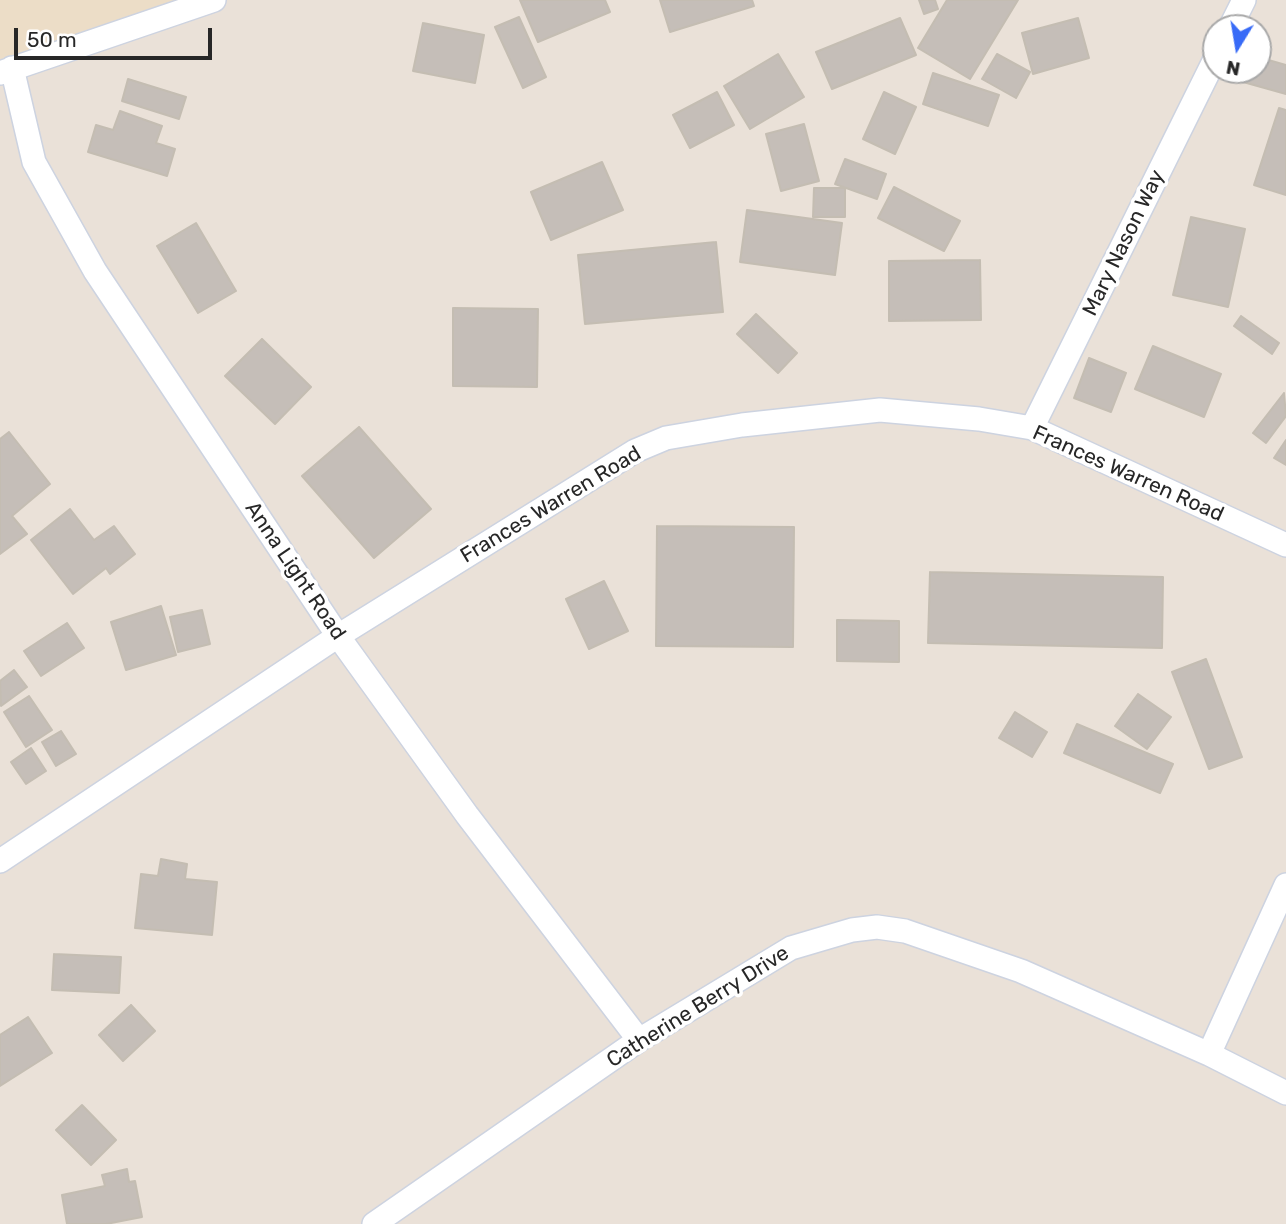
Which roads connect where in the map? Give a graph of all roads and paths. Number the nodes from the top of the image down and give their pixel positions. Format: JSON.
{"nodes":[{"id":1,"x":214,"y":0,"type":"edge"},
{"id":2,"x":6,"y":71,"type":"edge"},
{"id":3,"x":1203,"y":84,"type":"edge"},
{"id":4,"x":1032,"y":428,"type":"junction"},
{"id":5,"x":1286,"y":545,"type":"edge"},
{"id":6,"x":338,"y":636,"type":"junction"},
{"id":7,"x":0,"y":861,"type":"edge"},
{"id":8,"x":1286,"y":885,"type":"edge"},
{"id":9,"x":639,"y":1040,"type":"junction"},
{"id":10,"x":1209,"y":1054,"type":"junction"},
{"id":11,"x":1286,"y":1093,"type":"edge"},
{"id":12,"x":374,"y":1224,"type":"edge"}],
"edges":[{"from":1,"to":2,"type":"street"},
{"from":2,"to":6,"type":"street","name":"Anna Light Road"},
{"from":3,"to":4,"type":"street","name":"Mary Nason Way"},
{"from":4,"to":5,"type":"street","name":"Frances Warren Road"},
{"from":4,"to":6,"type":"street","name":"Frances Warren Road"},
{"from":6,"to":7,"type":"street","name":"Frances Warren Road"},
{"from":6,"to":9,"type":"street","name":"Anna Light Road"},
{"from":8,"to":10,"type":"street"},
{"from":9,"to":10,"type":"street","name":"Catherine Berry Drive"},
{"from":9,"to":12,"type":"street","name":"Catherine Berry Drive"},
{"from":10,"to":11,"type":"street","name":"Catherine Berry Drive"}]}
